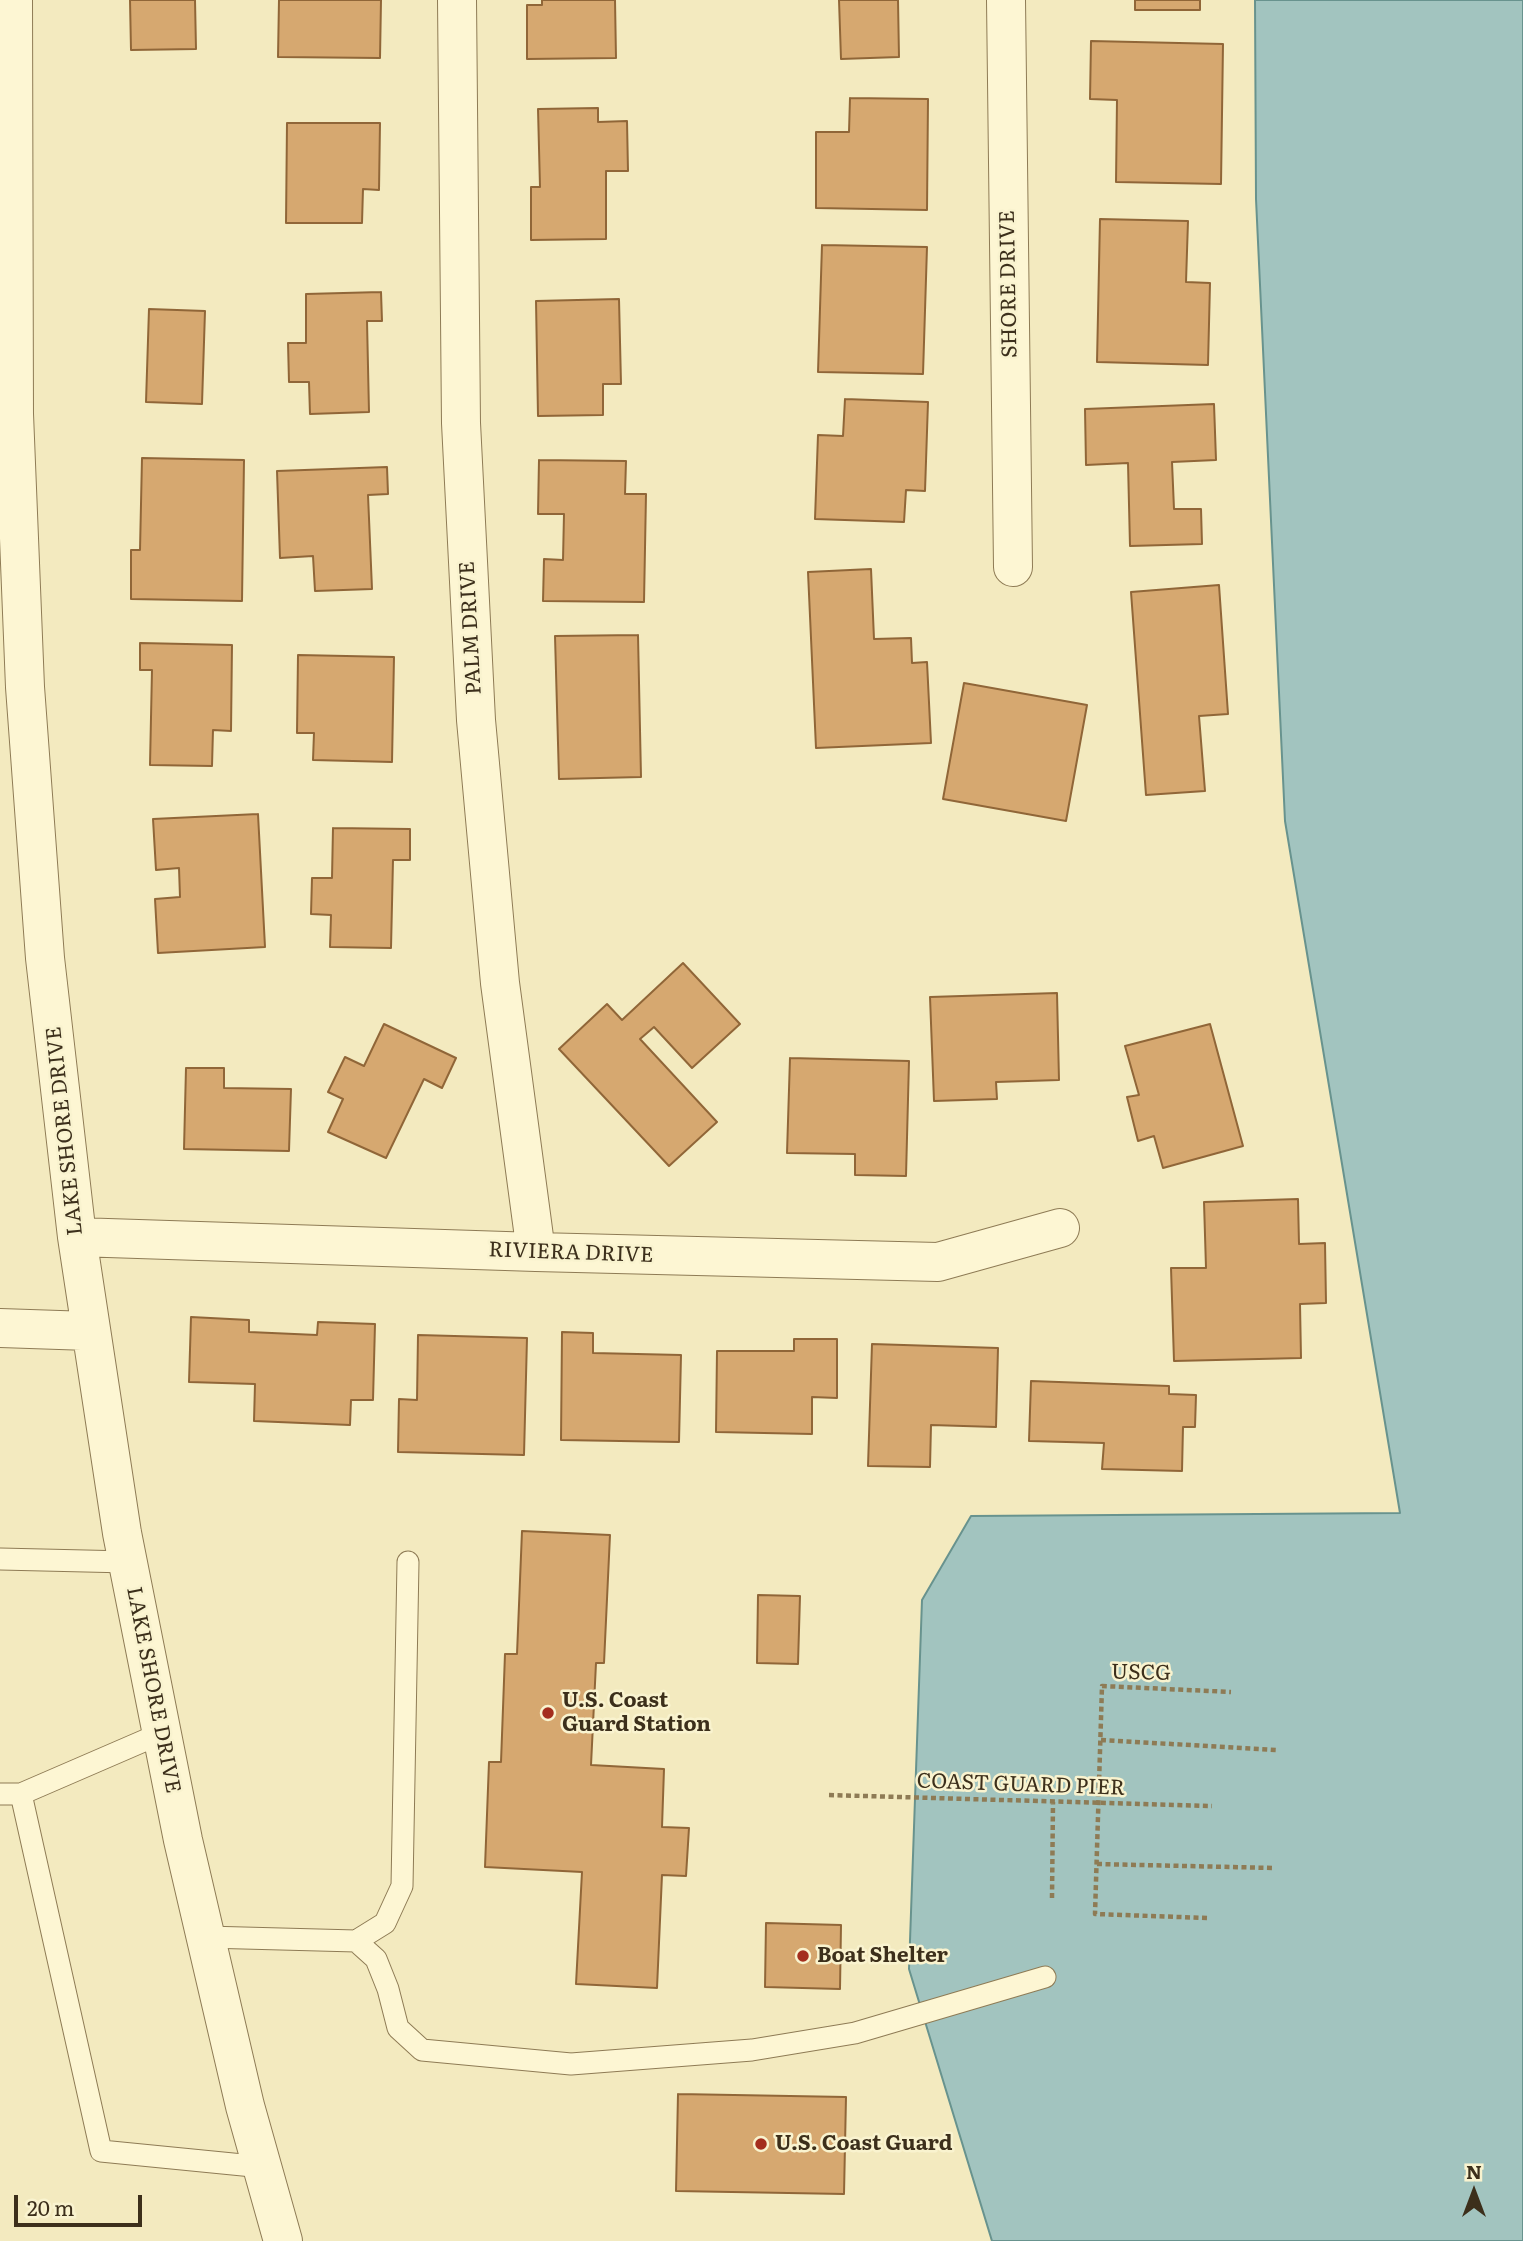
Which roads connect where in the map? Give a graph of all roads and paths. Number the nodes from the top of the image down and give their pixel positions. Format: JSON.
{"nodes":[{"id":1,"x":13,"y":0,"type":"edge"},
{"id":2,"x":457,"y":0,"type":"edge"},
{"id":3,"x":1006,"y":0,"type":"edge"},
{"id":4,"x":1013,"y":568,"type":"dead end"},
{"id":5,"x":1060,"y":1228,"type":"dead end"},
{"id":6,"x":77,"y":1237,"type":"junction"},
{"id":7,"x":536,"y":1252,"type":"junction"},
{"id":8,"x":0,"y":1328,"type":"edge"},
{"id":9,"x":89,"y":1331,"type":"junction"},
{"id":10,"x":0,"y":1559,"type":"edge"},
{"id":11,"x":128,"y":1562,"type":"junction"},
{"id":12,"x":408,"y":1562,"type":"dead end"},
{"id":13,"x":1231,"y":1692,"type":"dead end"},
{"id":14,"x":162,"y":1733,"type":"junction"},
{"id":15,"x":1101,"y":1740,"type":"junction"},
{"id":16,"x":1278,"y":1750,"type":"dead end"},
{"id":17,"x":10,"y":1794,"type":"edge"},
{"id":18,"x":829,"y":1795,"type":"dead end"},
{"id":19,"x":1053,"y":1802,"type":"junction"},
{"id":20,"x":1099,"y":1803,"type":"junction"},
{"id":21,"x":1212,"y":1806,"type":"dead end"},
{"id":22,"x":1097,"y":1864,"type":"junction"},
{"id":23,"x":1275,"y":1868,"type":"dead end"},
{"id":24,"x":1052,"y":1898,"type":"dead end"},
{"id":25,"x":1207,"y":1918,"type":"dead end"},
{"id":26,"x":206,"y":1937,"type":"junction"},
{"id":27,"x":356,"y":1941,"type":"junction"},
{"id":28,"x":1045,"y":1977,"type":"dead end"},
{"id":29,"x":262,"y":2167,"type":"junction"},
{"id":30,"x":283,"y":2241,"type":"edge"}],
"edges":[{"from":1,"to":6,"type":"street","name":"LAKE SHORE DRIVE"},
{"from":2,"to":7,"type":"street","name":"PALM DRIVE"},
{"from":3,"to":4,"type":"street","name":"SHORE DRIVE"},
{"from":5,"to":7,"type":"street","name":"RIVIERA DRIVE"},
{"from":6,"to":7,"type":"street","name":"RIVIERA DRIVE"},
{"from":6,"to":9,"type":"street","name":"LAKE SHORE DRIVE"},
{"from":8,"to":9,"type":"street"},
{"from":9,"to":11,"type":"street","name":"LAKE SHORE DRIVE"},
{"from":10,"to":11,"type":"lane"},
{"from":11,"to":14,"type":"street","name":"LAKE SHORE DRIVE"},
{"from":12,"to":27,"type":"lane"},
{"from":13,"to":15,"type":"path","name":"USCG"},
{"from":14,"to":17,"type":"lane"},
{"from":14,"to":26,"type":"street","name":"LAKE SHORE DRIVE"},
{"from":15,"to":16,"type":"path"},
{"from":15,"to":20,"type":"path","name":"USCG"},
{"from":17,"to":29,"type":"lane"},
{"from":18,"to":19,"type":"path","name":"COAST GUARD PIER"},
{"from":19,"to":20,"type":"path","name":"COAST GUARD PIER"},
{"from":19,"to":24,"type":"path"},
{"from":20,"to":21,"type":"path","name":"COAST GUARD PIER"},
{"from":20,"to":22,"type":"path","name":"USCG"},
{"from":22,"to":23,"type":"path"},
{"from":22,"to":25,"type":"path","name":"USCG"},
{"from":26,"to":27,"type":"lane"},
{"from":26,"to":29,"type":"street","name":"LAKE SHORE DRIVE"},
{"from":27,"to":28,"type":"lane"},
{"from":29,"to":30,"type":"street","name":"LAKE SHORE DRIVE"}]}
